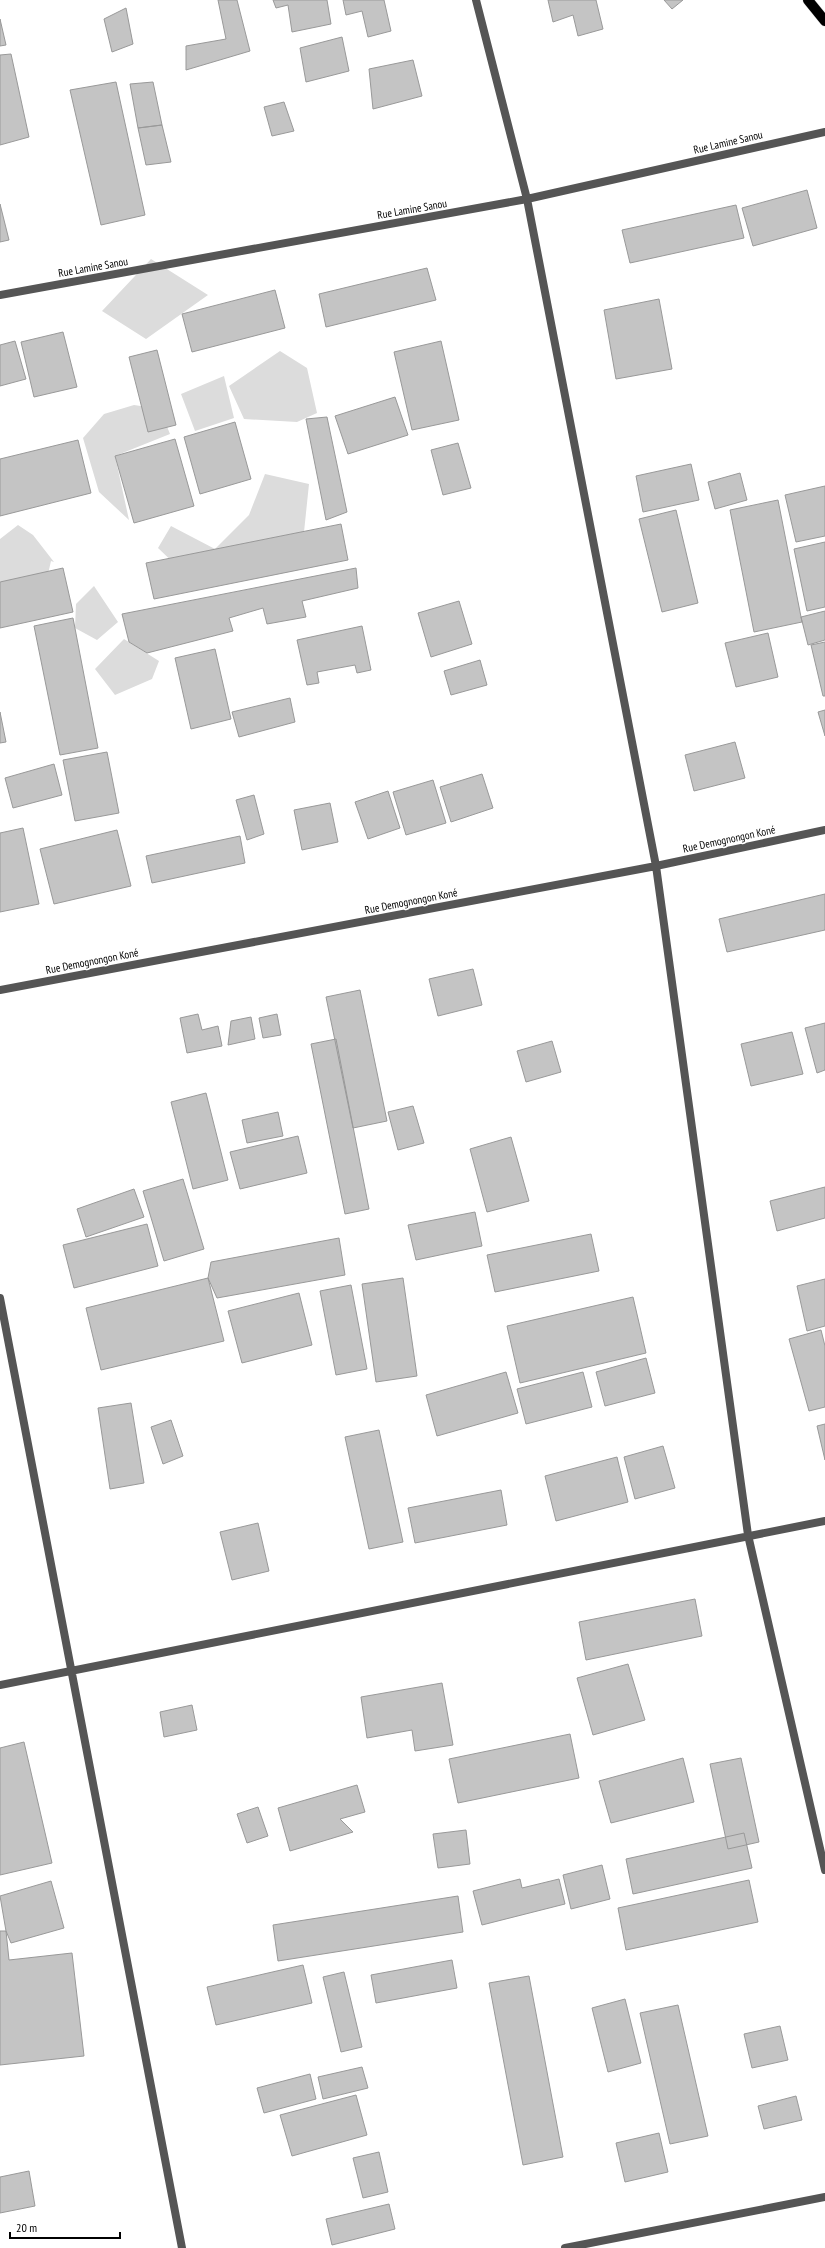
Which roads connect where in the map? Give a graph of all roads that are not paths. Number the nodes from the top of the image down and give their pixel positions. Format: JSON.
{"nodes":[{"id":1,"x":476,"y":0,"type":"edge"},
{"id":2,"x":808,"y":0,"type":"edge"},
{"id":3,"x":825,"y":21,"type":"edge"},
{"id":4,"x":825,"y":132,"type":"edge"},
{"id":5,"x":527,"y":199,"type":"junction"},
{"id":6,"x":0,"y":295,"type":"edge"},
{"id":7,"x":825,"y":830,"type":"edge"},
{"id":8,"x":656,"y":866,"type":"junction"},
{"id":9,"x":0,"y":990,"type":"edge"},
{"id":10,"x":0,"y":1298,"type":"edge"},
{"id":11,"x":825,"y":1521,"type":"edge"},
{"id":12,"x":748,"y":1535,"type":"junction"},
{"id":13,"x":72,"y":1672,"type":"junction"},
{"id":14,"x":0,"y":1686,"type":"edge"},
{"id":15,"x":825,"y":1870,"type":"edge"},
{"id":16,"x":825,"y":2197,"type":"edge"},
{"id":17,"x":182,"y":2248,"type":"edge"},
{"id":18,"x":566,"y":2248,"type":"edge"}],
"edges":[{"from":1,"to":5,"type":"street"},
{"from":2,"to":3,"type":"main road"},
{"from":4,"to":5,"type":"street","name":"Rue Lamine Sanou"},
{"from":5,"to":6,"type":"street","name":"Rue Lamine Sanou"},
{"from":5,"to":8,"type":"street"},
{"from":7,"to":8,"type":"street","name":"Rue Demognongon Koné"},
{"from":8,"to":9,"type":"street","name":"Rue Demognongon Koné"},
{"from":8,"to":12,"type":"street"},
{"from":10,"to":13,"type":"street"},
{"from":11,"to":12,"type":"street"},
{"from":12,"to":13,"type":"street"},
{"from":12,"to":15,"type":"street"},
{"from":13,"to":14,"type":"street"},
{"from":13,"to":17,"type":"street"},
{"from":16,"to":18,"type":"street"}]}
